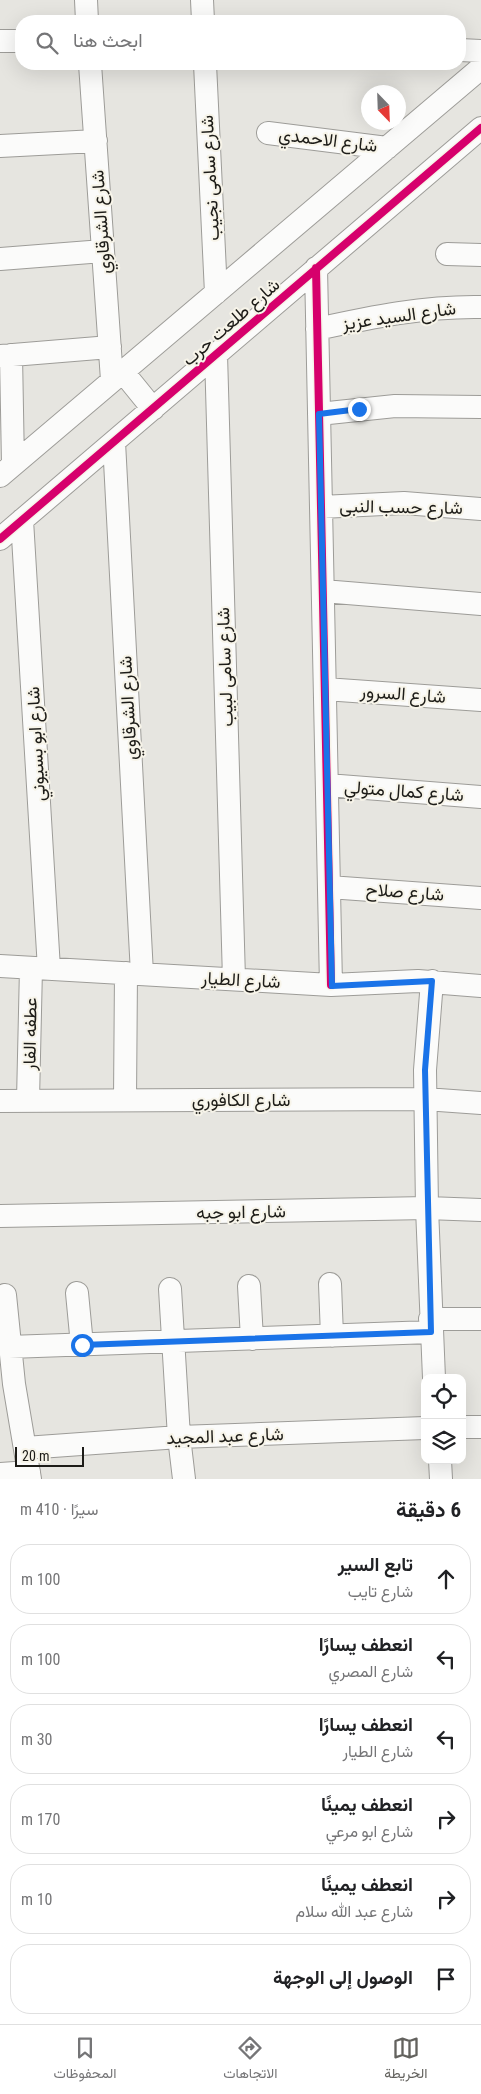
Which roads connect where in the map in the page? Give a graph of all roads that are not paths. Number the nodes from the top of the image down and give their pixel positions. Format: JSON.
{"nodes":[{"id":1,"x":86,"y":0,"type":"edge"},
{"id":2,"x":202,"y":0,"type":"edge"},
{"id":3,"x":87,"y":15,"type":"edge"},
{"id":4,"x":203,"y":15,"type":"edge"},
{"id":5,"x":0,"y":41,"type":"edge"},
{"id":6,"x":15,"y":41,"type":"edge"},
{"id":7,"x":466,"y":50,"type":"edge"},
{"id":8,"x":481,"y":51,"type":"edge"},
{"id":9,"x":481,"y":68,"type":"edge"},
{"id":10,"x":90,"y":70,"type":"edge"},
{"id":11,"x":205,"y":70,"type":"edge"},
{"id":12,"x":481,"y":128,"type":"edge"},
{"id":13,"x":268,"y":133,"type":"dead end"},
{"id":14,"x":96,"y":142,"type":"junction"},
{"id":15,"x":472,"y":144,"type":"edge"},
{"id":16,"x":0,"y":146,"type":"edge"},
{"id":17,"x":387,"y":148,"type":"junction"},
{"id":18,"x":103,"y":251,"type":"junction"},
{"id":19,"x":447,"y":254,"type":"dead end"},
{"id":20,"x":481,"y":255,"type":"edge"},
{"id":21,"x":0,"y":259,"type":"edge"},
{"id":22,"x":316,"y":268,"type":"junction"},
{"id":23,"x":216,"y":293,"type":"junction"},
{"id":24,"x":481,"y":307,"type":"edge"},
{"id":25,"x":317,"y":329,"type":"junction"},
{"id":26,"x":110,"y":347,"type":"junction"},
{"id":27,"x":216,"y":354,"type":"junction"},
{"id":28,"x":5,"y":355,"type":"edge"},
{"id":29,"x":118,"y":376,"type":"junction"},
{"id":30,"x":481,"y":407,"type":"edge"},
{"id":31,"x":153,"y":409,"type":"junction"},
{"id":32,"x":319,"y":414,"type":"junction"},
{"id":33,"x":114,"y":442,"type":"junction"},
{"id":34,"x":6,"y":471,"type":"edge"},
{"id":35,"x":321,"y":507,"type":"junction"},
{"id":36,"x":481,"y":510,"type":"edge"},
{"id":37,"x":22,"y":520,"type":"junction"},
{"id":38,"x":0,"y":539,"type":"edge"},
{"id":39,"x":323,"y":591,"type":"junction"},
{"id":40,"x":481,"y":604,"type":"edge"},
{"id":41,"x":325,"y":689,"type":"junction"},
{"id":42,"x":481,"y":700,"type":"edge"},
{"id":43,"x":327,"y":785,"type":"junction"},
{"id":44,"x":481,"y":797,"type":"edge"},
{"id":45,"x":329,"y":887,"type":"junction"},
{"id":46,"x":481,"y":898,"type":"edge"},
{"id":47,"x":0,"y":966,"type":"edge"},
{"id":48,"x":40,"y":968,"type":"junction"},
{"id":49,"x":134,"y":974,"type":"junction"},
{"id":50,"x":234,"y":980,"type":"junction"},
{"id":51,"x":432,"y":981,"type":"junction"},
{"id":52,"x":332,"y":986,"type":"junction"},
{"id":53,"x":481,"y":986,"type":"edge"},
{"id":54,"x":28,"y":1100,"type":"junction"},
{"id":55,"x":126,"y":1100,"type":"junction"},
{"id":56,"x":426,"y":1100,"type":"junction"},
{"id":57,"x":0,"y":1101,"type":"edge"},
{"id":58,"x":481,"y":1103,"type":"edge"},
{"id":59,"x":427,"y":1208,"type":"junction"},
{"id":60,"x":481,"y":1210,"type":"edge"},
{"id":61,"x":0,"y":1216,"type":"edge"},
{"id":62,"x":330,"y":1284,"type":"dead end"},
{"id":63,"x":249,"y":1286,"type":"dead end"},
{"id":64,"x":170,"y":1289,"type":"dead end"},
{"id":65,"x":77,"y":1293,"type":"dead end"},
{"id":66,"x":4,"y":1307,"type":"edge"},
{"id":67,"x":481,"y":1319,"type":"edge"},
{"id":68,"x":430,"y":1326,"type":"junction"},
{"id":69,"x":332,"y":1336,"type":"junction"},
{"id":70,"x":252,"y":1339,"type":"junction"},
{"id":71,"x":174,"y":1343,"type":"junction"},
{"id":72,"x":82,"y":1345,"type":"junction"},
{"id":73,"x":9,"y":1347,"type":"junction"},
{"id":74,"x":434,"y":1374,"type":"edge"},
{"id":75,"x":7,"y":1385,"type":"edge"},
{"id":76,"x":466,"y":1427,"type":"edge"},
{"id":77,"x":481,"y":1427,"type":"edge"},
{"id":78,"x":421,"y":1428,"type":"edge"},
{"id":79,"x":179,"y":1437,"type":"junction"},
{"id":80,"x":25,"y":1448,"type":"junction"},
{"id":81,"x":440,"y":1464,"type":"edge"},
{"id":82,"x":0,"y":1474,"type":"edge"},
{"id":83,"x":29,"y":1475,"type":"edge"},
{"id":84,"x":184,"y":1479,"type":"edge"},
{"id":85,"x":441,"y":1479,"type":"edge"}],
"edges":[{"from":1,"to":3,"type":"street"},
{"from":2,"to":4,"type":"street"},
{"from":5,"to":6,"type":"street"},
{"from":7,"to":8,"type":"street"},
{"from":9,"to":17,"type":"street","name":"شارع طلعت حرب"},
{"from":10,"to":14,"type":"street","name":"شارع الشرقاوي"},
{"from":11,"to":23,"type":"street","name":"شارع سامى نجيب"},
{"from":12,"to":15,"type":"street","name":"شارع طلعت حرب"},
{"from":13,"to":17,"type":"street","name":"شارع الاحمدي"},
{"from":14,"to":16,"type":"street"},
{"from":14,"to":18,"type":"street","name":"شارع الشرقاوي"},
{"from":15,"to":22,"type":"street","name":"شارع طلعت حرب"},
{"from":17,"to":23,"type":"street","name":"شارع طلعت حرب"},
{"from":18,"to":21,"type":"street"},
{"from":18,"to":26,"type":"street","name":"شارع الشرقاوي"},
{"from":19,"to":20,"type":"street"},
{"from":22,"to":25,"type":"street"},
{"from":22,"to":27,"type":"street","name":"شارع طلعت حرب"},
{"from":23,"to":29,"type":"street","name":"شارع طلعت حرب"},
{"from":24,"to":25,"type":"street","name":"شارع السيد عزيز"},
{"from":25,"to":32,"type":"street"},
{"from":26,"to":28,"type":"street"},
{"from":26,"to":29,"type":"street","name":"شارع الشرقاوي"},
{"from":27,"to":31,"type":"street","name":"شارع طلعت حرب"},
{"from":27,"to":50,"type":"street","name":"شارع سامى لبيب"},
{"from":28,"to":34,"type":"street"},
{"from":29,"to":31,"type":"street"},
{"from":29,"to":34,"type":"street","name":"شارع طلعت حرب"},
{"from":30,"to":32,"type":"street"},
{"from":31,"to":33,"type":"street","name":"شارع طلعت حرب"},
{"from":32,"to":35,"type":"street"},
{"from":33,"to":37,"type":"street","name":"شارع طلعت حرب"},
{"from":33,"to":49,"type":"street","name":"شارع الشرقاوي"},
{"from":35,"to":36,"type":"street","name":"شارع حسب النبى"},
{"from":35,"to":39,"type":"street"},
{"from":37,"to":38,"type":"street","name":"شارع طلعت حرب"},
{"from":37,"to":48,"type":"street","name":"شارع ابو بسيوني"},
{"from":39,"to":40,"type":"street"},
{"from":39,"to":41,"type":"street"},
{"from":41,"to":42,"type":"street","name":"شارع السرور"},
{"from":41,"to":43,"type":"street"},
{"from":43,"to":44,"type":"street","name":"شارع كمال متولي"},
{"from":43,"to":45,"type":"street"},
{"from":45,"to":46,"type":"street","name":"شارع صلاح"},
{"from":45,"to":52,"type":"street"},
{"from":47,"to":48,"type":"street","name":"شارع الطيار"},
{"from":48,"to":49,"type":"street","name":"شارع الطيار"},
{"from":48,"to":54,"type":"street","name":"عطفه الفار"},
{"from":49,"to":50,"type":"street","name":"شارع الطيار"},
{"from":49,"to":55,"type":"street","name":"شارع الشرقاوي"},
{"from":50,"to":52,"type":"street","name":"شارع الطيار"},
{"from":51,"to":52,"type":"street","name":"شارع الطيار"},
{"from":51,"to":53,"type":"street","name":"شارع الطيار"},
{"from":51,"to":56,"type":"street"},
{"from":54,"to":55,"type":"street","name":"شارع الكافوري"},
{"from":54,"to":57,"type":"street","name":"شارع الكافوري"},
{"from":55,"to":56,"type":"street","name":"شارع الكافوري"},
{"from":56,"to":58,"type":"street","name":"شارع الكافوري"},
{"from":56,"to":59,"type":"street"},
{"from":59,"to":60,"type":"street","name":"شارع ابو جبه"},
{"from":59,"to":61,"type":"street","name":"شارع ابو جبه"},
{"from":59,"to":68,"type":"street"},
{"from":62,"to":69,"type":"street"},
{"from":63,"to":70,"type":"street"},
{"from":64,"to":71,"type":"street"},
{"from":65,"to":72,"type":"street"},
{"from":66,"to":73,"type":"street"},
{"from":67,"to":68,"type":"street"},
{"from":68,"to":69,"type":"street"},
{"from":68,"to":74,"type":"street"},
{"from":69,"to":70,"type":"street"},
{"from":70,"to":71,"type":"street"},
{"from":71,"to":72,"type":"street"},
{"from":71,"to":79,"type":"street"},
{"from":72,"to":73,"type":"street"},
{"from":73,"to":75,"type":"street"},
{"from":75,"to":80,"type":"street"},
{"from":76,"to":77,"type":"street"},
{"from":78,"to":79,"type":"street","name":"شارع عبد المجيد"},
{"from":79,"to":80,"type":"street","name":"شارع عبد المجيد"},
{"from":79,"to":84,"type":"street"},
{"from":80,"to":83,"type":"street"},
{"from":81,"to":85,"type":"street"},
{"from":82,"to":83,"type":"street"}]}
